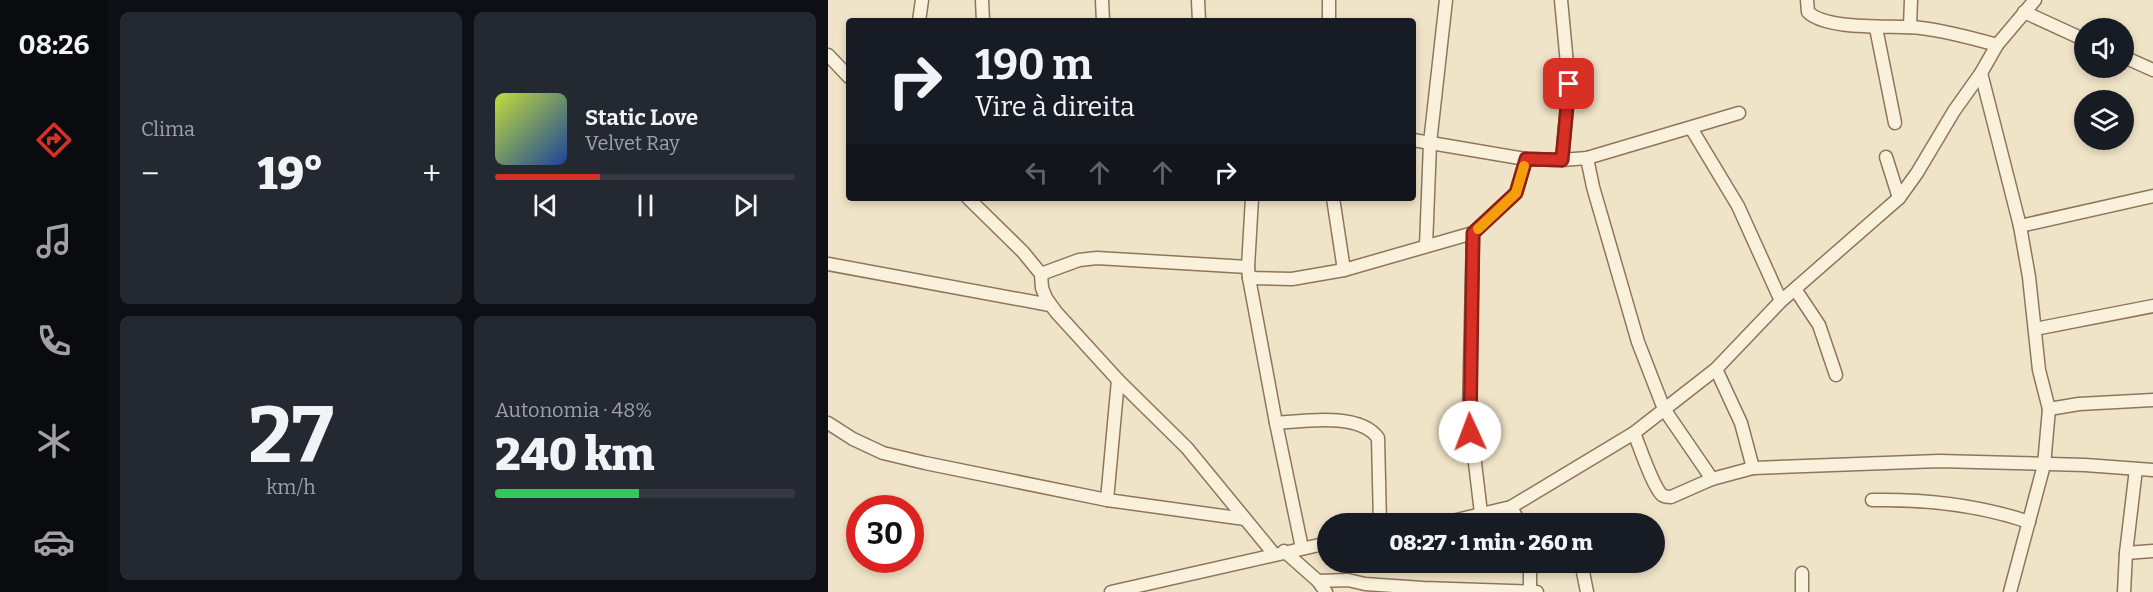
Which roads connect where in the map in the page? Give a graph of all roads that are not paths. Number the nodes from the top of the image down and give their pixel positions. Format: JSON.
{"nodes":[{"id":1,"x":922,"y":0,"type":"edge"},
{"id":2,"x":982,"y":0,"type":"edge"},
{"id":3,"x":1102,"y":0,"type":"edge"},
{"id":4,"x":1198,"y":0,"type":"edge"},
{"id":5,"x":1329,"y":0,"type":"edge"},
{"id":6,"x":1446,"y":0,"type":"edge"},
{"id":7,"x":1561,"y":0,"type":"edge"},
{"id":8,"x":1807,"y":0,"type":"edge"},
{"id":9,"x":1911,"y":0,"type":"edge"},
{"id":10,"x":2035,"y":0,"type":"edge"},
{"id":11,"x":2024,"y":12,"type":"junction"},
{"id":12,"x":919,"y":18,"type":"edge"},
{"id":13,"x":983,"y":18,"type":"edge"},
{"id":14,"x":1103,"y":18,"type":"edge"},
{"id":15,"x":1199,"y":18,"type":"edge"},
{"id":16,"x":1329,"y":18,"type":"edge"},
{"id":17,"x":1910,"y":27,"type":"junction"},
{"id":18,"x":1876,"y":28,"type":"junction"},
{"id":19,"x":2074,"y":35,"type":"edge"},
{"id":20,"x":1997,"y":45,"type":"junction"},
{"id":21,"x":828,"y":55,"type":"edge"},
{"id":22,"x":2134,"y":61,"type":"edge"},
{"id":23,"x":2153,"y":70,"type":"edge"},
{"id":24,"x":1981,"y":73,"type":"junction"},
{"id":25,"x":846,"y":74,"type":"edge"},
{"id":26,"x":1739,"y":113,"type":"dead end"},
{"id":27,"x":1895,"y":123,"type":"dead end"},
{"id":28,"x":1691,"y":128,"type":"junction"},
{"id":29,"x":1416,"y":141,"type":"edge"},
{"id":30,"x":1430,"y":143,"type":"junction"},
{"id":31,"x":1886,"y":156,"type":"dead end"},
{"id":32,"x":1587,"y":158,"type":"junction"},
{"id":33,"x":1526,"y":159,"type":"junction"},
{"id":34,"x":1562,"y":160,"type":"junction"},
{"id":35,"x":2153,"y":196,"type":"edge"},
{"id":36,"x":1899,"y":198,"type":"junction"},
{"id":37,"x":971,"y":201,"type":"edge"},
{"id":38,"x":1252,"y":201,"type":"edge"},
{"id":39,"x":1333,"y":201,"type":"edge"},
{"id":40,"x":2020,"y":226,"type":"junction"},
{"id":41,"x":1473,"y":233,"type":"junction"},
{"id":42,"x":1426,"y":246,"type":"junction"},
{"id":43,"x":828,"y":264,"type":"edge"},
{"id":44,"x":1344,"y":270,"type":"junction"},
{"id":45,"x":1248,"y":272,"type":"junction"},
{"id":46,"x":1041,"y":274,"type":"junction"},
{"id":47,"x":1795,"y":289,"type":"junction"},
{"id":48,"x":1781,"y":302,"type":"junction"},
{"id":49,"x":1050,"y":305,"type":"junction"},
{"id":50,"x":2153,"y":306,"type":"edge"},
{"id":51,"x":2035,"y":329,"type":"junction"},
{"id":52,"x":1716,"y":369,"type":"junction"},
{"id":53,"x":1836,"y":375,"type":"dead end"},
{"id":54,"x":1118,"y":380,"type":"junction"},
{"id":55,"x":2153,"y":400,"type":"edge"},
{"id":56,"x":1664,"y":409,"type":"junction"},
{"id":57,"x":2049,"y":409,"type":"junction"},
{"id":58,"x":828,"y":423,"type":"edge"},
{"id":59,"x":1276,"y":423,"type":"junction"},
{"id":60,"x":1634,"y":433,"type":"junction"},
{"id":61,"x":2044,"y":465,"type":"junction"},
{"id":62,"x":1753,"y":468,"type":"junction"},
{"id":63,"x":2136,"y":469,"type":"junction"},
{"id":64,"x":2153,"y":470,"type":"edge"},
{"id":65,"x":1712,"y":479,"type":"junction"},
{"id":66,"x":1107,"y":500,"type":"junction"},
{"id":67,"x":1872,"y":500,"type":"dead end"},
{"id":68,"x":1511,"y":507,"type":"junction"},
{"id":69,"x":1380,"y":513,"type":"edge"},
{"id":70,"x":1481,"y":513,"type":"joint"},
{"id":71,"x":1514,"y":513,"type":"edge"},
{"id":72,"x":1245,"y":519,"type":"junction"},
{"id":73,"x":2029,"y":522,"type":"junction"},
{"id":74,"x":1317,"y":545,"type":"edge"},
{"id":75,"x":1302,"y":548,"type":"junction"},
{"id":76,"x":2153,"y":551,"type":"edge"},
{"id":77,"x":1279,"y":553,"type":"junction"},
{"id":78,"x":2126,"y":553,"type":"junction"},
{"id":79,"x":1531,"y":573,"type":"edge"},
{"id":80,"x":1583,"y":573,"type":"edge"},
{"id":81,"x":1802,"y":573,"type":"dead end"},
{"id":82,"x":1318,"y":581,"type":"junction"},
{"id":83,"x":1117,"y":591,"type":"edge"},
{"id":84,"x":1326,"y":592,"type":"edge"},
{"id":85,"x":1532,"y":592,"type":"edge"},
{"id":86,"x":1587,"y":592,"type":"edge"},
{"id":87,"x":1802,"y":592,"type":"edge"},
{"id":88,"x":2010,"y":592,"type":"edge"},
{"id":89,"x":2124,"y":592,"type":"edge"}],
"edges":[{"from":1,"to":12,"type":"street"},
{"from":2,"to":13,"type":"street"},
{"from":3,"to":14,"type":"street"},
{"from":4,"to":15,"type":"street"},
{"from":5,"to":16,"type":"street"},
{"from":6,"to":30,"type":"street"},
{"from":7,"to":34,"type":"street"},
{"from":8,"to":18,"type":"street"},
{"from":9,"to":17,"type":"street"},
{"from":10,"to":11,"type":"street"},
{"from":11,"to":19,"type":"street"},
{"from":11,"to":20,"type":"street"},
{"from":17,"to":18,"type":"street"},
{"from":17,"to":20,"type":"street"},
{"from":18,"to":27,"type":"street"},
{"from":20,"to":24,"type":"street"},
{"from":21,"to":25,"type":"street"},
{"from":22,"to":23,"type":"street"},
{"from":24,"to":36,"type":"street"},
{"from":24,"to":40,"type":"street"},
{"from":26,"to":28,"type":"street"},
{"from":28,"to":32,"type":"street"},
{"from":28,"to":48,"type":"street"},
{"from":29,"to":30,"type":"street"},
{"from":30,"to":33,"type":"street"},
{"from":30,"to":42,"type":"street"},
{"from":31,"to":36,"type":"street"},
{"from":32,"to":34,"type":"street"},
{"from":32,"to":56,"type":"street"},
{"from":33,"to":34,"type":"street"},
{"from":33,"to":41,"type":"street"},
{"from":35,"to":40,"type":"street"},
{"from":36,"to":47,"type":"street"},
{"from":37,"to":46,"type":"street"},
{"from":38,"to":45,"type":"street"},
{"from":39,"to":44,"type":"street"},
{"from":40,"to":51,"type":"street"},
{"from":41,"to":42,"type":"street"},
{"from":41,"to":70,"type":"street"},
{"from":42,"to":44,"type":"street"},
{"from":43,"to":49,"type":"street"},
{"from":44,"to":45,"type":"street"},
{"from":45,"to":46,"type":"street"},
{"from":45,"to":59,"type":"street"},
{"from":46,"to":49,"type":"street"},
{"from":47,"to":48,"type":"street"},
{"from":47,"to":53,"type":"street"},
{"from":48,"to":52,"type":"street"},
{"from":49,"to":54,"type":"street"},
{"from":50,"to":51,"type":"street"},
{"from":51,"to":57,"type":"street"},
{"from":52,"to":56,"type":"street"},
{"from":52,"to":62,"type":"street"},
{"from":54,"to":66,"type":"street"},
{"from":54,"to":72,"type":"street"},
{"from":55,"to":57,"type":"street"},
{"from":56,"to":60,"type":"street"},
{"from":56,"to":65,"type":"street"},
{"from":57,"to":61,"type":"street"},
{"from":58,"to":66,"type":"street"},
{"from":59,"to":69,"type":"street"},
{"from":59,"to":75,"type":"street"},
{"from":60,"to":65,"type":"street"},
{"from":60,"to":68,"type":"street"},
{"from":61,"to":62,"type":"street"},
{"from":61,"to":63,"type":"street"},
{"from":61,"to":73,"type":"street"},
{"from":62,"to":65,"type":"street"},
{"from":63,"to":64,"type":"street"},
{"from":63,"to":78,"type":"street"},
{"from":66,"to":72,"type":"street"},
{"from":67,"to":73,"type":"street"},
{"from":68,"to":70,"type":"street"},
{"from":68,"to":71,"type":"street"},
{"from":72,"to":77,"type":"street"},
{"from":73,"to":88,"type":"street"},
{"from":74,"to":75,"type":"street"},
{"from":75,"to":77,"type":"street"},
{"from":76,"to":78,"type":"street"},
{"from":77,"to":82,"type":"street"},
{"from":77,"to":83,"type":"street"},
{"from":78,"to":89,"type":"street"},
{"from":79,"to":85,"type":"street"},
{"from":80,"to":86,"type":"street"},
{"from":81,"to":87,"type":"street"},
{"from":82,"to":84,"type":"street"},
{"from":82,"to":85,"type":"street"}]}
